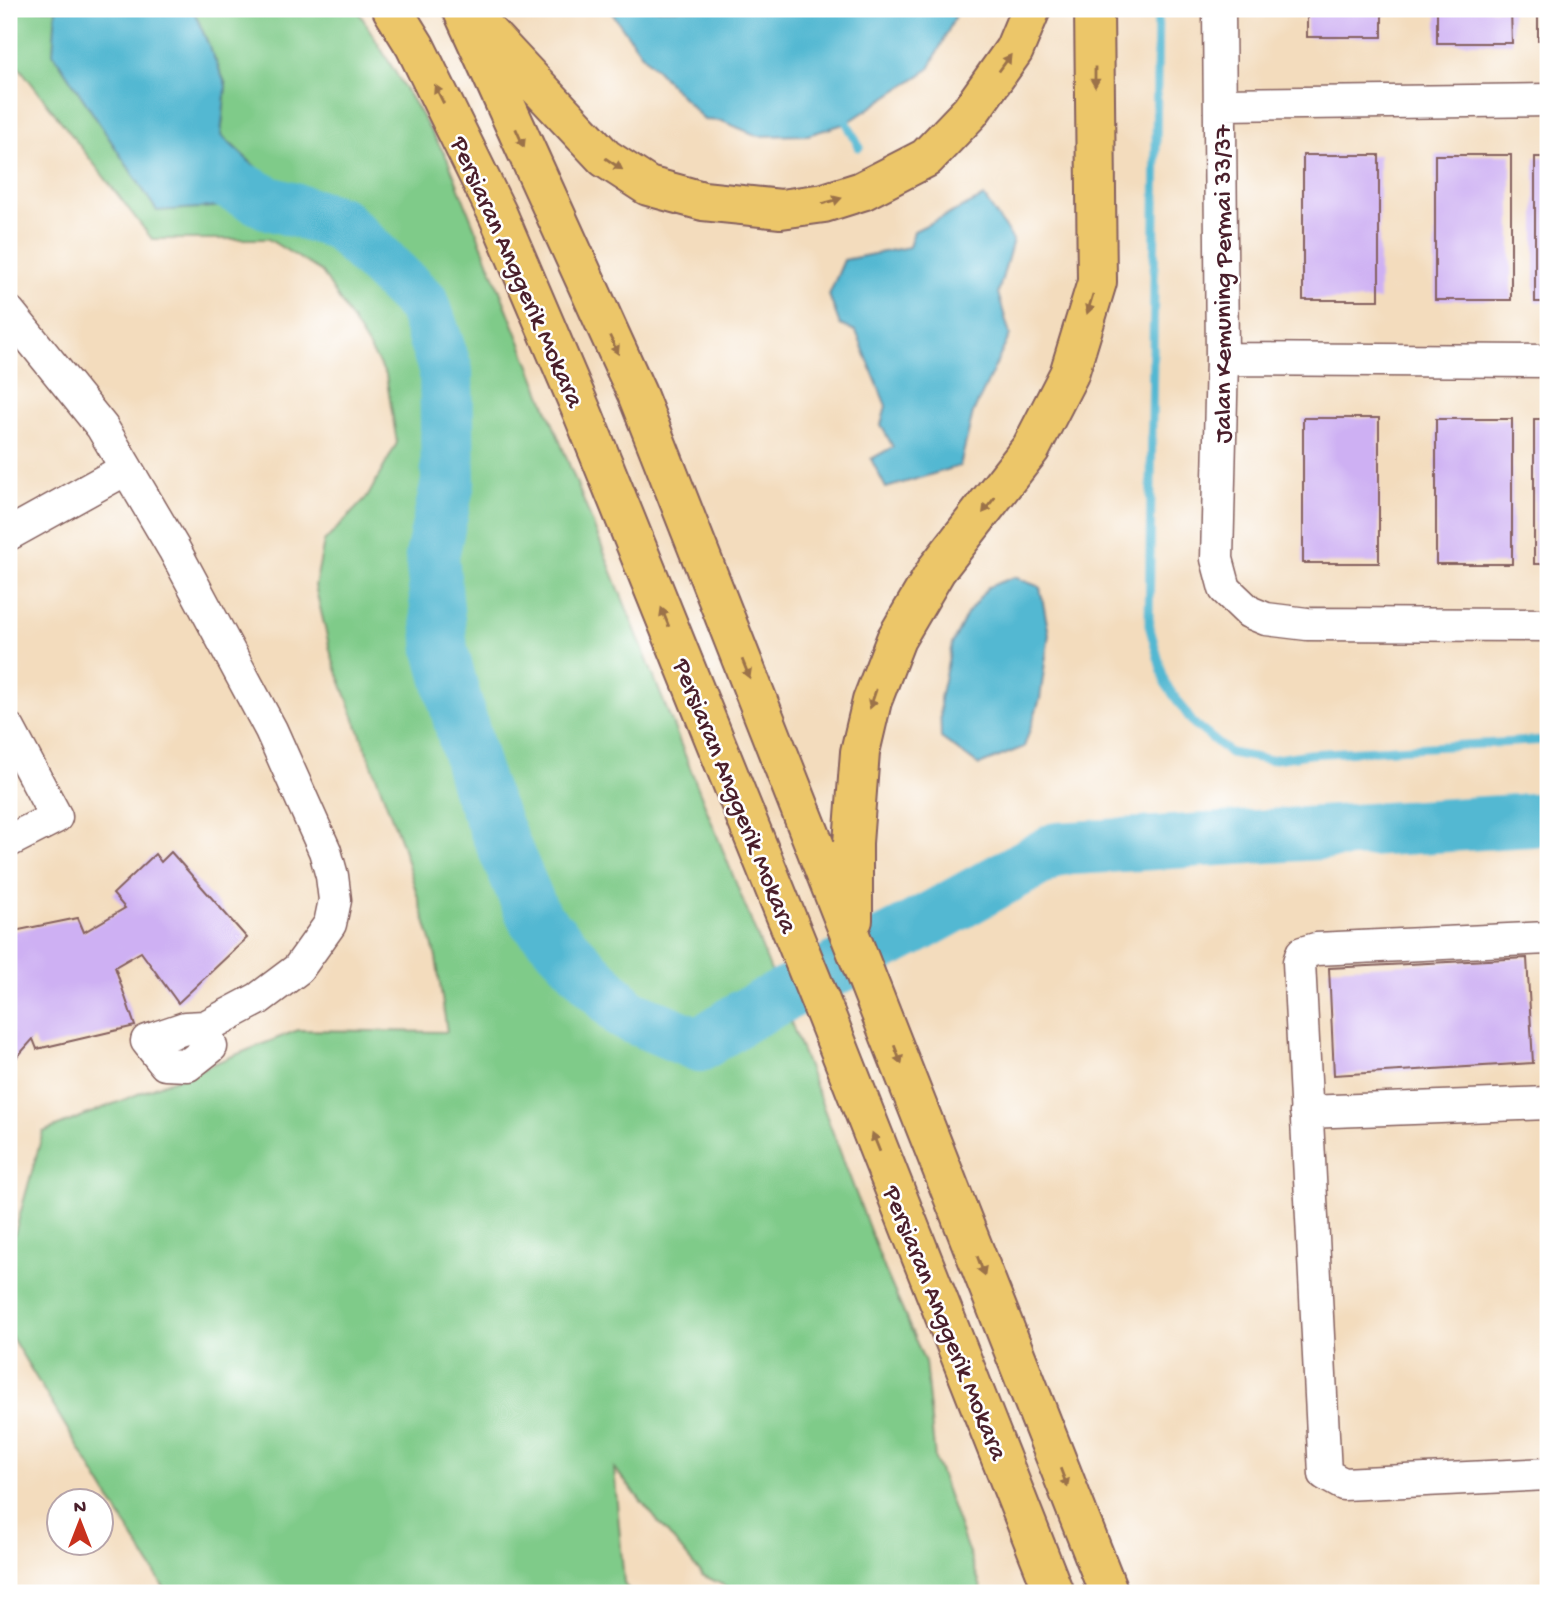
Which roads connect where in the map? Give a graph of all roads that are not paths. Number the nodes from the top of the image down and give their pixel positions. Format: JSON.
{"nodes":[{"id":1,"x":392,"y":9,"type":"edge"},
{"id":2,"x":464,"y":9,"type":"edge"},
{"id":3,"x":1031,"y":9,"type":"edge"},
{"id":4,"x":1094,"y":9,"type":"edge"},
{"id":5,"x":1219,"y":9,"type":"edge"},
{"id":6,"x":1548,"y":100,"type":"edge"},
{"id":7,"x":1222,"y":104,"type":"junction"},
{"id":8,"x":9,"y":312,"type":"edge"},
{"id":9,"x":1222,"y":359,"type":"junction"},
{"id":10,"x":1548,"y":361,"type":"edge"},
{"id":11,"x":127,"y":469,"type":"junction"},
{"id":12,"x":9,"y":534,"type":"edge"},
{"id":13,"x":1548,"y":625,"type":"edge"},
{"id":14,"x":9,"y":729,"type":"edge"},
{"id":15,"x":9,"y":841,"type":"edge"},
{"id":16,"x":1548,"y":938,"type":"edge"},
{"id":17,"x":853,"y":940,"type":"junction"},
{"id":18,"x":205,"y":1027,"type":"dead end"},
{"id":19,"x":1548,"y":1103,"type":"edge"},
{"id":20,"x":1306,"y":1112,"type":"junction"},
{"id":21,"x":1548,"y":1474,"type":"edge"},
{"id":22,"x":1054,"y":1593,"type":"edge"},
{"id":23,"x":1109,"y":1593,"type":"edge"}],
"edges":[{"from":22,"to":1,"type":"main road","name":"Persiaran Anggerik Mokara","one_way":true},
{"from":2,"to":3,"type":"main road","one_way":true},
{"from":2,"to":17,"type":"main road","name":"Persiaran Anggerik Mokara","one_way":true},
{"from":4,"to":17,"type":"main road","one_way":true},
{"from":5,"to":7,"type":"street","name":"Jalan Kemuning Permai 33/37"},
{"from":6,"to":7,"type":"street"},
{"from":7,"to":9,"type":"street","name":"Jalan Kemuning Permai 33/37"},
{"from":8,"to":11,"type":"street"},
{"from":9,"to":10,"type":"street"},
{"from":9,"to":13,"type":"street","name":"Jalan Kemuning Permai 33/37"},
{"from":11,"to":12,"type":"street"},
{"from":11,"to":18,"type":"street"},
{"from":14,"to":15,"type":"street"},
{"from":16,"to":20,"type":"street"},
{"from":17,"to":23,"type":"main road","name":"Persiaran Anggerik Mokara","one_way":true},
{"from":19,"to":20,"type":"street"},
{"from":20,"to":21,"type":"street"}]}
